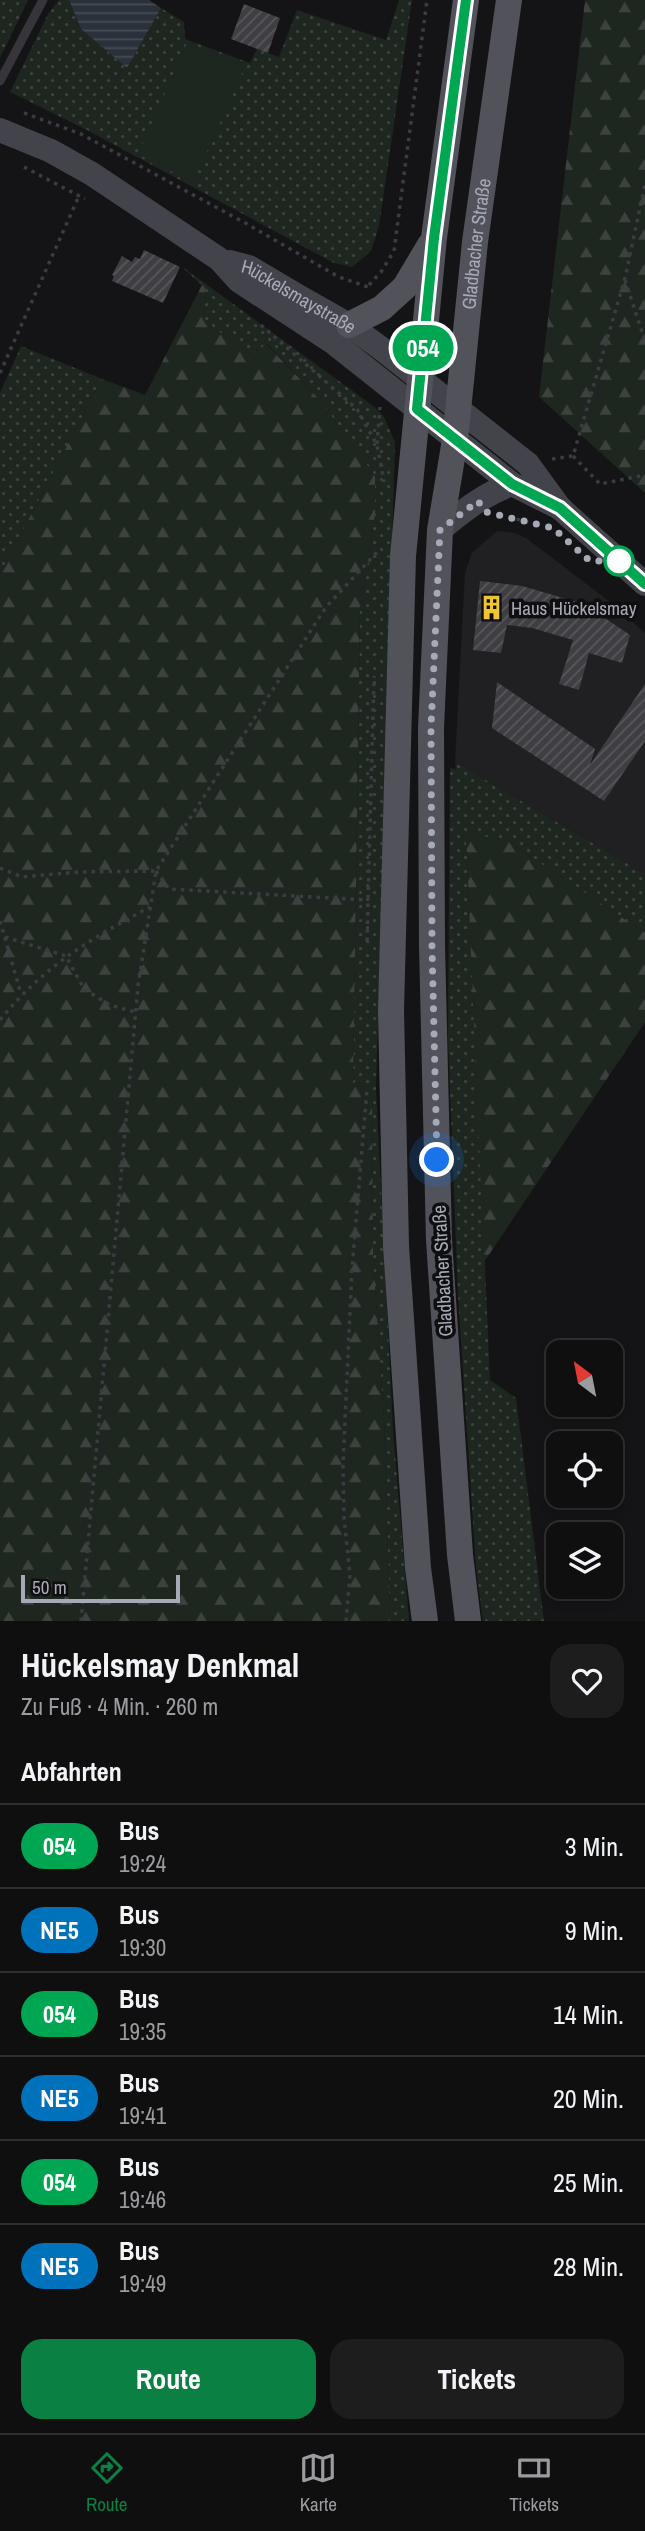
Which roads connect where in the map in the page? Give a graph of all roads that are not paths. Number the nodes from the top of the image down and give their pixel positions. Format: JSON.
{"nodes":[{"id":1,"x":43,"y":0,"type":"edge"},
{"id":2,"x":466,"y":0,"type":"edge"},
{"id":3,"x":509,"y":0,"type":"edge"},
{"id":4,"x":0,"y":81,"type":"edge"},
{"id":5,"x":0,"y":130,"type":"edge"},
{"id":6,"x":434,"y":238,"type":"junction"},
{"id":7,"x":219,"y":259,"type":"junction"},
{"id":8,"x":349,"y":325,"type":"junction"},
{"id":9,"x":420,"y":380,"type":"junction"},
{"id":10,"x":458,"y":408,"type":"junction"},
{"id":11,"x":417,"y":409,"type":"junction"},
{"id":12,"x":455,"y":440,"type":"junction"},
{"id":13,"x":512,"y":484,"type":"junction"},
{"id":14,"x":560,"y":508,"type":"junction"},
{"id":15,"x":440,"y":530,"type":"junction"},
{"id":16,"x":645,"y":584,"type":"edge"},
{"id":17,"x":425,"y":1621,"type":"edge"},
{"id":18,"x":468,"y":1621,"type":"edge"}],
"edges":[{"from":1,"to":4,"type":"lane"},
{"from":2,"to":6,"type":"main road"},
{"from":3,"to":10,"type":"main road","name":"Gladbacher Straße"},
{"from":5,"to":7,"type":"main road","name":"Hückelsmaystraße"},
{"from":6,"to":8,"type":"main road"},
{"from":6,"to":9,"type":"main road"},
{"from":7,"to":8,"type":"main road","name":"Hückelsmaystraße"},
{"from":7,"to":11,"type":"main road","name":"Hückelsmaystraße"},
{"from":8,"to":9,"type":"main road","name":"Hückelsmaystraße"},
{"from":9,"to":10,"type":"main road","name":"Hückelsmaystraße"},
{"from":9,"to":11,"type":"main road"},
{"from":10,"to":12,"type":"main road","name":"Gladbacher Straße"},
{"from":10,"to":14,"type":"main road","name":"Hückelsmaystraße"},
{"from":11,"to":12,"type":"main road","name":"Hückelsmaystraße"},
{"from":11,"to":17,"type":"main road"},
{"from":12,"to":13,"type":"main road","name":"Hückelsmaystraße"},
{"from":12,"to":15,"type":"main road","name":"Gladbacher Straße"},
{"from":13,"to":14,"type":"main road","name":"Hückelsmaystraße"},
{"from":13,"to":15,"type":"main road"},
{"from":14,"to":16,"type":"main road","name":"Hückelsmaystraße"},
{"from":15,"to":18,"type":"main road","name":"Gladbacher Straße"}]}
